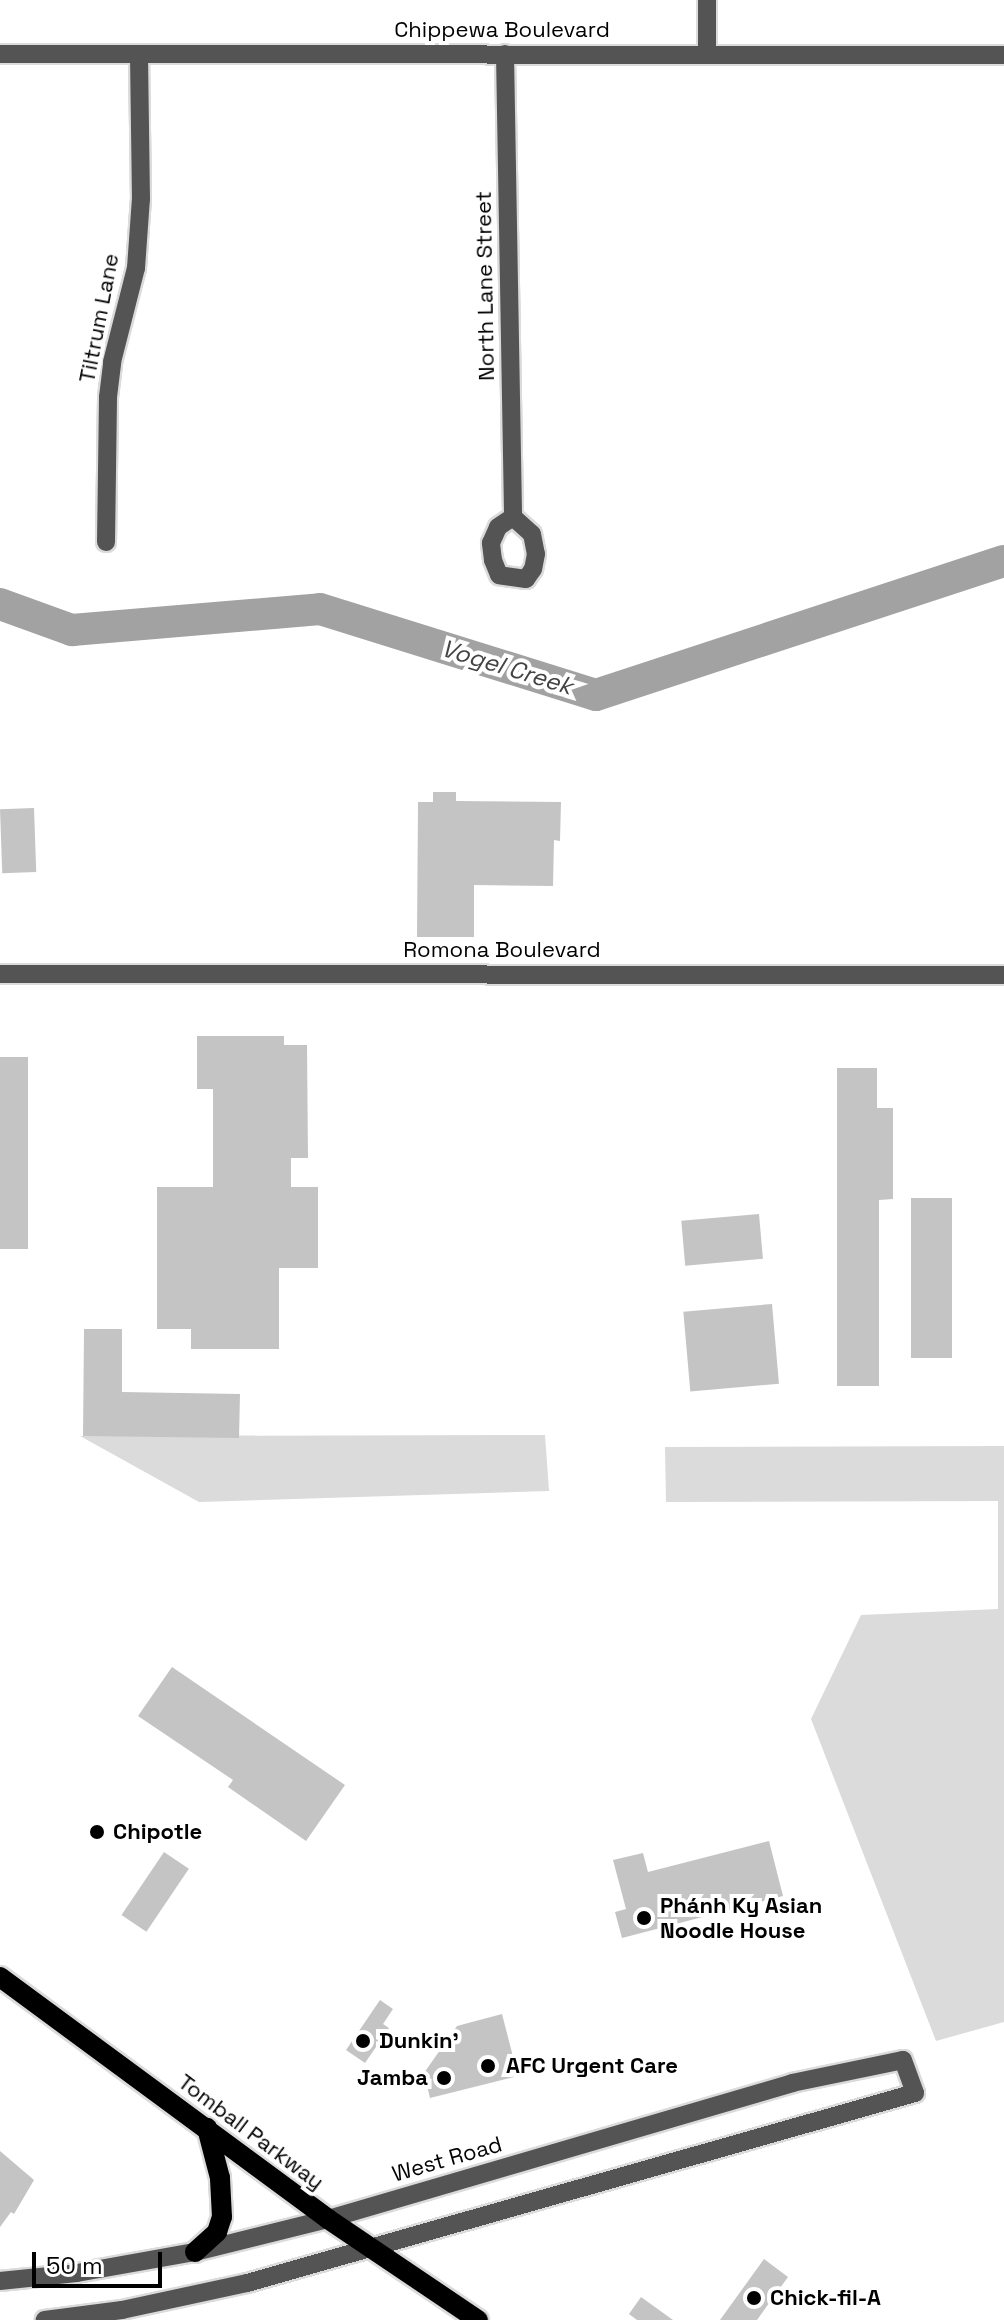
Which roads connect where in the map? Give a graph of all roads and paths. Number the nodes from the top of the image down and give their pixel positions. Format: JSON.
{"nodes":[{"id":1,"x":707,"y":0,"type":"edge"},
{"id":2,"x":0,"y":54,"type":"edge"},
{"id":3,"x":139,"y":54,"type":"junction"},
{"id":4,"x":505,"y":54,"type":"junction"},
{"id":5,"x":707,"y":55,"type":"junction"},
{"id":6,"x":1004,"y":55,"type":"edge"},
{"id":7,"x":513,"y":517,"type":"dead end"},
{"id":8,"x":106,"y":542,"type":"dead end"},
{"id":9,"x":0,"y":974,"type":"edge"},
{"id":10,"x":1004,"y":975,"type":"edge"},
{"id":11,"x":0,"y":1977,"type":"edge"},
{"id":12,"x":207,"y":2128,"type":"junction"},
{"id":13,"x":328,"y":2219,"type":"junction"},
{"id":14,"x":370,"y":2246,"type":"junction"},
{"id":15,"x":195,"y":2252,"type":"junction"},
{"id":16,"x":0,"y":2281,"type":"edge"},
{"id":17,"x":45,"y":2320,"type":"edge"},
{"id":18,"x":478,"y":2320,"type":"edge"}],
"edges":[{"from":1,"to":5,"type":"street"},
{"from":2,"to":3,"type":"street","name":"Chippewa Boulevard"},
{"from":3,"to":4,"type":"street","name":"Chippewa Boulevard"},
{"from":3,"to":8,"type":"street","name":"Tiltrum Lane"},
{"from":4,"to":5,"type":"street","name":"Chippewa Boulevard"},
{"from":4,"to":7,"type":"street","name":"North Lane Street"},
{"from":5,"to":6,"type":"street","name":"Chippewa Boulevard"},
{"from":9,"to":10,"type":"street","name":"Romona Boulevard"},
{"from":11,"to":12,"type":"main road","name":"Tomball Parkway"},
{"from":12,"to":13,"type":"main road","name":"Tomball Parkway"},
{"from":12,"to":15,"type":"main road"},
{"from":13,"to":14,"type":"main road","name":"Tomball Parkway"},
{"from":13,"to":14,"type":"street","name":"West Road"},
{"from":13,"to":15,"type":"street","name":"West Road"},
{"from":14,"to":17,"type":"street"},
{"from":14,"to":18,"type":"main road","name":"Tomball Parkway"},
{"from":15,"to":16,"type":"street","name":"West Road"}]}
